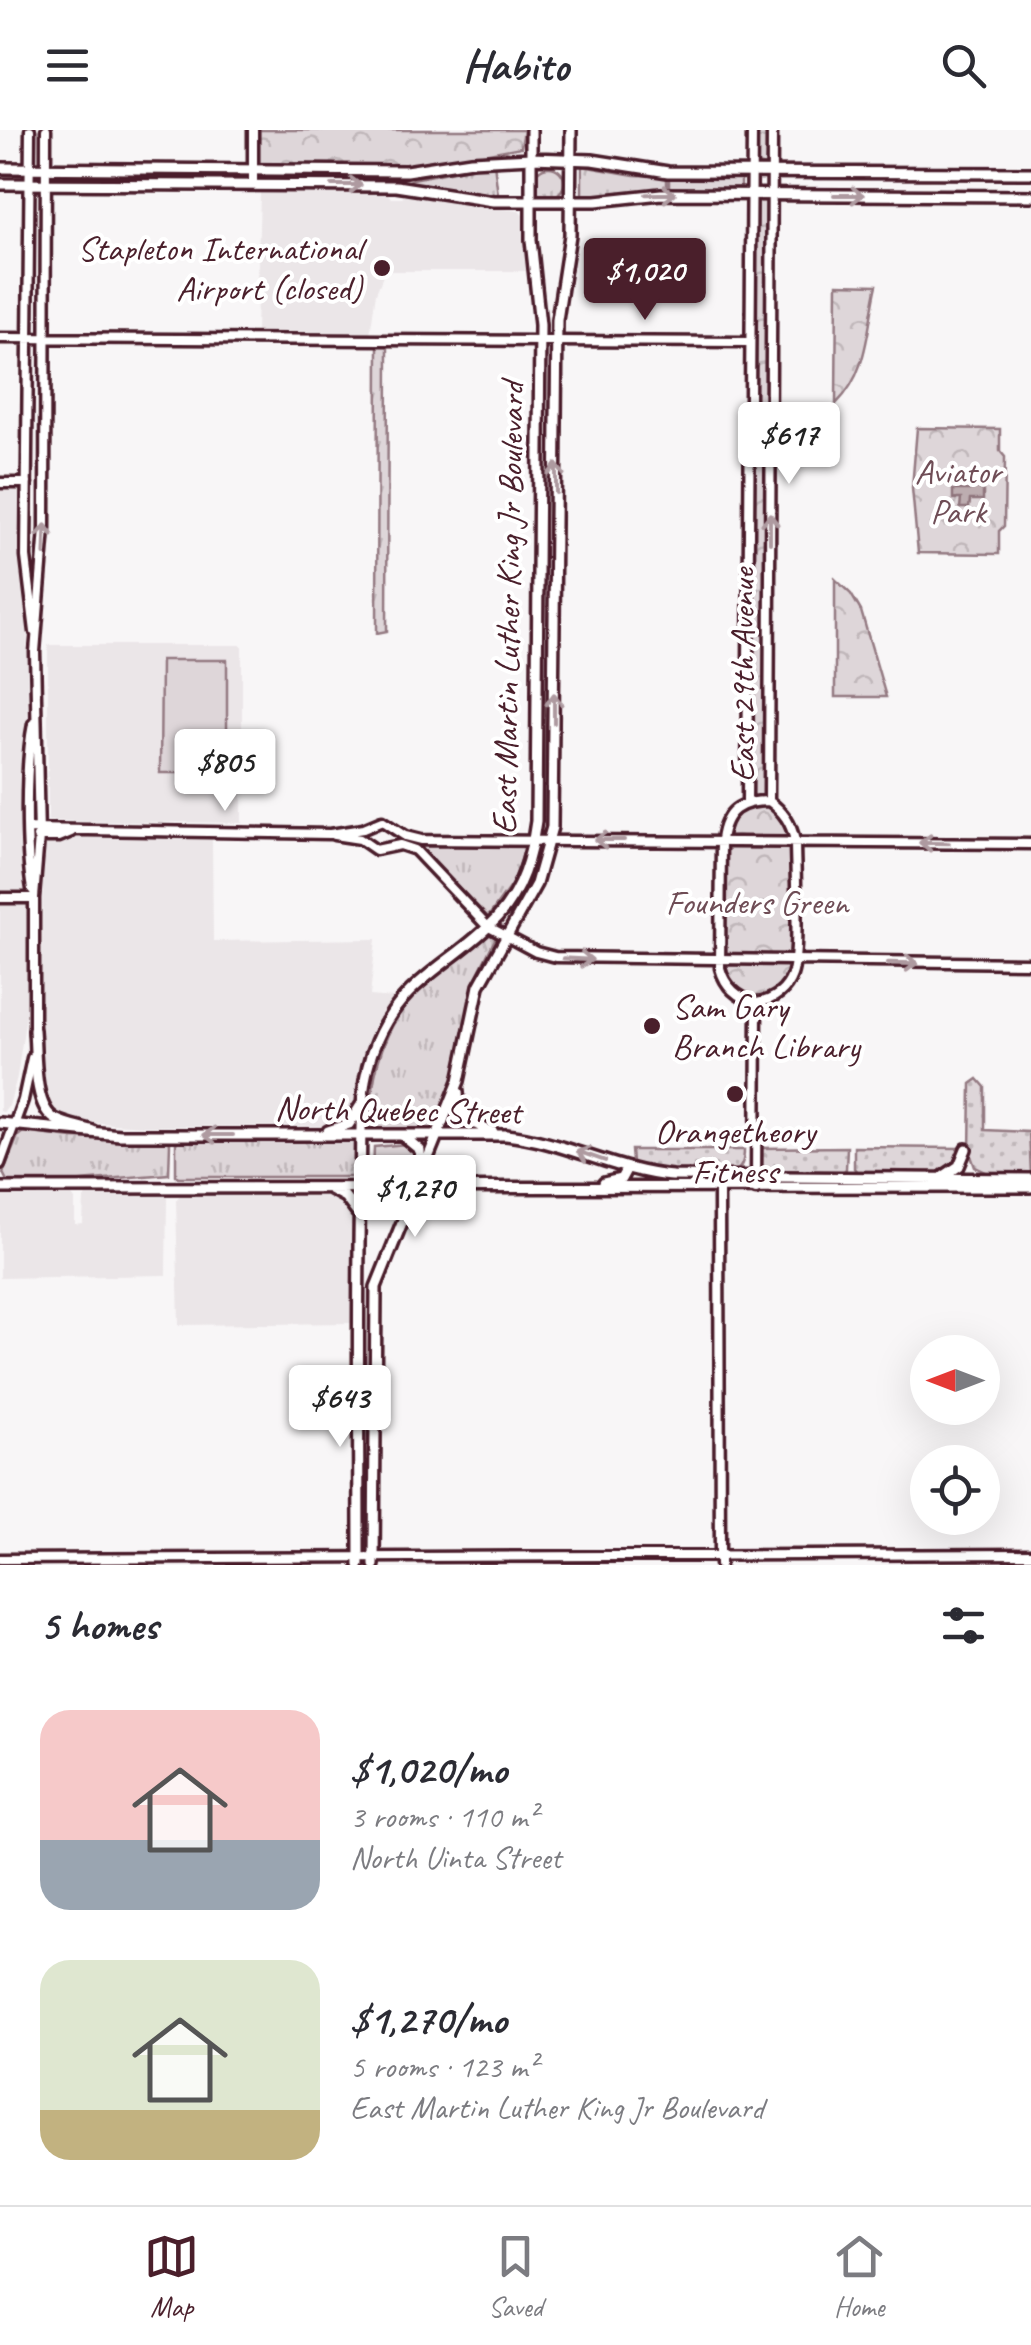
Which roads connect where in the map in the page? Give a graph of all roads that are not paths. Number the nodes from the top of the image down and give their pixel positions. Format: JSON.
{"nodes":[{"id":1,"x":30,"y":130,"type":"edge"},
{"id":2,"x":46,"y":130,"type":"edge"},
{"id":3,"x":253,"y":130,"type":"edge"},
{"id":4,"x":531,"y":130,"type":"edge"},
{"id":5,"x":571,"y":130,"type":"edge"},
{"id":6,"x":752,"y":130,"type":"edge"},
{"id":7,"x":772,"y":130,"type":"edge"},
{"id":8,"x":531,"y":158,"type":"junction"},
{"id":9,"x":572,"y":158,"type":"junction"},
{"id":10,"x":0,"y":168,"type":"edge"},
{"id":11,"x":30,"y":168,"type":"junction"},
{"id":12,"x":45,"y":168,"type":"junction"},
{"id":13,"x":253,"y":170,"type":"junction"},
{"id":14,"x":772,"y":172,"type":"junction"},
{"id":15,"x":752,"y":173,"type":"junction"},
{"id":16,"x":1031,"y":173,"type":"edge"},
{"id":17,"x":0,"y":184,"type":"edge"},
{"id":18,"x":30,"y":184,"type":"junction"},
{"id":19,"x":44,"y":184,"type":"junction"},
{"id":20,"x":253,"y":185,"type":"junction"},
{"id":21,"x":752,"y":194,"type":"junction"},
{"id":22,"x":772,"y":194,"type":"junction"},
{"id":23,"x":1031,"y":196,"type":"edge"},
{"id":24,"x":531,"y":201,"type":"junction"},
{"id":25,"x":572,"y":202,"type":"junction"},
{"id":26,"x":0,"y":338,"type":"edge"},
{"id":27,"x":28,"y":338,"type":"junction"},
{"id":28,"x":46,"y":338,"type":"junction"},
{"id":29,"x":540,"y":341,"type":"junction"},
{"id":30,"x":557,"y":341,"type":"junction"},
{"id":31,"x":749,"y":342,"type":"junction"},
{"id":32,"x":0,"y":482,"type":"edge"},
{"id":33,"x":27,"y":482,"type":"junction"},
{"id":34,"x":36,"y":636,"type":"junction"},
{"id":35,"x":747,"y":800,"type":"junction"},
{"id":36,"x":769,"y":800,"type":"junction"},
{"id":37,"x":370,"y":826,"type":"junction"},
{"id":38,"x":394,"y":829,"type":"junction"},
{"id":39,"x":34,"y":833,"type":"junction"},
{"id":40,"x":330,"y":834,"type":"junction"},
{"id":41,"x":533,"y":840,"type":"junction"},
{"id":42,"x":551,"y":840,"type":"junction"},
{"id":43,"x":721,"y":840,"type":"junction"},
{"id":44,"x":795,"y":841,"type":"junction"},
{"id":45,"x":368,"y":844,"type":"junction"},
{"id":46,"x":1031,"y":844,"type":"edge"},
{"id":47,"x":390,"y":847,"type":"junction"},
{"id":48,"x":0,"y":898,"type":"edge"},
{"id":49,"x":34,"y":898,"type":"junction"},
{"id":50,"x":487,"y":926,"type":"junction"},
{"id":51,"x":505,"y":936,"type":"junction"},
{"id":52,"x":720,"y":961,"type":"junction"},
{"id":53,"x":794,"y":961,"type":"junction"},
{"id":54,"x":1031,"y":963,"type":"edge"},
{"id":55,"x":756,"y":1002,"type":"junction"},
{"id":56,"x":34,"y":1030,"type":"junction"},
{"id":57,"x":458,"y":1084,"type":"junction"},
{"id":58,"x":363,"y":1102,"type":"junction"},
{"id":59,"x":0,"y":1122,"type":"edge"},
{"id":60,"x":15,"y":1125,"type":"junction"},
{"id":61,"x":438,"y":1133,"type":"junction"},
{"id":62,"x":105,"y":1134,"type":"junction"},
{"id":63,"x":316,"y":1134,"type":"junction"},
{"id":64,"x":361,"y":1134,"type":"junction"},
{"id":65,"x":400,"y":1134,"type":"junction"},
{"id":66,"x":500,"y":1134,"type":"junction"},
{"id":67,"x":966,"y":1149,"type":"dead end"},
{"id":68,"x":0,"y":1164,"type":"edge"},
{"id":69,"x":627,"y":1168,"type":"junction"},
{"id":70,"x":756,"y":1177,"type":"junction"},
{"id":71,"x":934,"y":1177,"type":"junction"},
{"id":72,"x":966,"y":1177,"type":"junction"},
{"id":73,"x":1031,"y":1179,"type":"edge"},
{"id":74,"x":360,"y":1186,"type":"junction"},
{"id":75,"x":418,"y":1186,"type":"junction"},
{"id":76,"x":326,"y":1187,"type":"junction"},
{"id":77,"x":0,"y":1188,"type":"edge"},
{"id":78,"x":572,"y":1188,"type":"junction"},
{"id":79,"x":949,"y":1188,"type":"junction"},
{"id":80,"x":1031,"y":1188,"type":"edge"},
{"id":81,"x":719,"y":1189,"type":"junction"},
{"id":82,"x":756,"y":1189,"type":"junction"},
{"id":83,"x":359,"y":1220,"type":"junction"},
{"id":84,"x":720,"y":1554,"type":"junction"},
{"id":85,"x":1031,"y":1554,"type":"edge"},
{"id":86,"x":0,"y":1559,"type":"edge"},
{"id":87,"x":359,"y":1561,"type":"edge"},
{"id":88,"x":374,"y":1561,"type":"edge"},
{"id":89,"x":720,"y":1565,"type":"edge"}],
"edges":[{"from":1,"to":11,"type":"street"},
{"from":2,"to":12,"type":"street"},
{"from":3,"to":13,"type":"street"},
{"from":4,"to":8,"type":"main road","name":"East Martin Luther King Jr Boulevard"},
{"from":5,"to":9,"type":"main road","name":"East Martin Luther King Jr Boulevard"},
{"from":6,"to":15,"type":"street","name":"East 29th Avenue"},
{"from":7,"to":14,"type":"street","name":"East 29th Avenue"},
{"from":8,"to":9,"type":"main road"},
{"from":8,"to":13,"type":"main road"},
{"from":8,"to":24,"type":"main road","name":"East Martin Luther King Jr Boulevard"},
{"from":9,"to":15,"type":"main road"},
{"from":9,"to":25,"type":"main road","name":"East Martin Luther King Jr Boulevard"},
{"from":10,"to":11,"type":"main road"},
{"from":11,"to":12,"type":"main road"},
{"from":11,"to":18,"type":"street"},
{"from":12,"to":13,"type":"main road"},
{"from":12,"to":19,"type":"street"},
{"from":13,"to":20,"type":"street"},
{"from":14,"to":15,"type":"main road"},
{"from":14,"to":16,"type":"main road"},
{"from":14,"to":22,"type":"street","name":"East 29th Avenue"},
{"from":15,"to":21,"type":"street","name":"East 29th Avenue"},
{"from":17,"to":18,"type":"main road"},
{"from":18,"to":19,"type":"main road"},
{"from":18,"to":27,"type":"street"},
{"from":19,"to":20,"type":"main road"},
{"from":19,"to":28,"type":"street"},
{"from":20,"to":24,"type":"main road","one_way":true},
{"from":21,"to":22,"type":"main road"},
{"from":25,"to":21,"type":"main road","one_way":true},
{"from":21,"to":31,"type":"street","name":"East 29th Avenue"},
{"from":22,"to":23,"type":"main road","one_way":true},
{"from":36,"to":22,"type":"street","name":"East 29th Avenue","one_way":true},
{"from":24,"to":25,"type":"main road"},
{"from":24,"to":29,"type":"main road","name":"East Martin Luther King Jr Boulevard"},
{"from":25,"to":30,"type":"main road","name":"East Martin Luther King Jr Boulevard"},
{"from":26,"to":27,"type":"street"},
{"from":27,"to":28,"type":"street"},
{"from":27,"to":33,"type":"street"},
{"from":28,"to":29,"type":"street"},
{"from":34,"to":28,"type":"street","one_way":true},
{"from":29,"to":30,"type":"street"},
{"from":29,"to":41,"type":"main road","name":"East Martin Luther King Jr Boulevard"},
{"from":30,"to":31,"type":"street"},
{"from":42,"to":30,"type":"main road","name":"East Martin Luther King Jr Boulevard","one_way":true},
{"from":31,"to":35,"type":"street","name":"East 29th Avenue"},
{"from":32,"to":33,"type":"street"},
{"from":33,"to":34,"type":"street"},
{"from":34,"to":39,"type":"street"},
{"from":35,"to":36,"type":"street"},
{"from":35,"to":43,"type":"street"},
{"from":36,"to":44,"type":"street","name":"East 29th Avenue"},
{"from":37,"to":38,"type":"street"},
{"from":37,"to":40,"type":"street"},
{"from":37,"to":45,"type":"street"},
{"from":38,"to":41,"type":"street"},
{"from":38,"to":47,"type":"street"},
{"from":39,"to":40,"type":"street"},
{"from":39,"to":49,"type":"street"},
{"from":40,"to":45,"type":"street"},
{"from":41,"to":42,"type":"street"},
{"from":41,"to":50,"type":"main road","name":"East Martin Luther King Jr Boulevard"},
{"from":43,"to":42,"type":"street","one_way":true},
{"from":42,"to":51,"type":"main road","name":"East Martin Luther King Jr Boulevard"},
{"from":43,"to":44,"type":"street"},
{"from":43,"to":52,"type":"street"},
{"from":46,"to":44,"type":"street","one_way":true},
{"from":44,"to":53,"type":"street"},
{"from":45,"to":47,"type":"street"},
{"from":47,"to":50,"type":"street"},
{"from":48,"to":49,"type":"street"},
{"from":49,"to":56,"type":"street"},
{"from":50,"to":51,"type":"street"},
{"from":50,"to":58,"type":"main road","name":"East Martin Luther King Jr Boulevard"},
{"from":51,"to":52,"type":"street","one_way":true},
{"from":51,"to":57,"type":"main road","name":"East Martin Luther King Jr Boulevard"},
{"from":52,"to":53,"type":"street"},
{"from":52,"to":55,"type":"street"},
{"from":53,"to":54,"type":"street","one_way":true},
{"from":53,"to":55,"type":"street"},
{"from":55,"to":70,"type":"street"},
{"from":56,"to":60,"type":"street"},
{"from":56,"to":62,"type":"main road"},
{"from":57,"to":61,"type":"main road","name":"East Martin Luther King Jr Boulevard"},
{"from":57,"to":66,"type":"main road"},
{"from":58,"to":63,"type":"main road"},
{"from":58,"to":64,"type":"main road","name":"East Martin Luther King Jr Boulevard"},
{"from":59,"to":60,"type":"main road","name":"North Quebec Street"},
{"from":60,"to":62,"type":"main road","name":"North Quebec Street"},
{"from":60,"to":68,"type":"street"},
{"from":61,"to":65,"type":"main road","name":"North Quebec Street"},
{"from":61,"to":66,"type":"main road","name":"North Quebec Street"},
{"from":61,"to":75,"type":"main road","name":"East Martin Luther King Jr Boulevard"},
{"from":63,"to":62,"type":"main road","name":"North Quebec Street","one_way":true},
{"from":63,"to":64,"type":"main road","name":"North Quebec Street"},
{"from":64,"to":65,"type":"main road","name":"North Quebec Street"},
{"from":64,"to":74,"type":"main road","name":"East Martin Luther King Jr Boulevard"},
{"from":65,"to":75,"type":"main road"},
{"from":69,"to":66,"type":"main road","name":"North Quebec Street","one_way":true},
{"from":67,"to":71,"type":"main road"},
{"from":69,"to":70,"type":"main road","name":"North Quebec Street"},
{"from":69,"to":78,"type":"main road"},
{"from":70,"to":71,"type":"main road","name":"North Quebec Street"},
{"from":70,"to":82,"type":"street"},
{"from":71,"to":72,"type":"main road","name":"North Quebec Street"},
{"from":72,"to":73,"type":"main road","name":"North Quebec Street"},
{"from":72,"to":79,"type":"main road"},
{"from":74,"to":75,"type":"main road"},
{"from":74,"to":76,"type":"main road"},
{"from":74,"to":83,"type":"main road","name":"East Martin Luther King Jr Boulevard"},
{"from":75,"to":78,"type":"main road"},
{"from":75,"to":88,"type":"main road","name":"East Martin Luther King Jr Boulevard"},
{"from":76,"to":77,"type":"main road"},
{"from":76,"to":83,"type":"main road"},
{"from":78,"to":81,"type":"main road"},
{"from":79,"to":80,"type":"main road"},
{"from":79,"to":82,"type":"main road"},
{"from":81,"to":82,"type":"main road"},
{"from":81,"to":84,"type":"street"},
{"from":83,"to":87,"type":"main road","name":"East Martin Luther King Jr Boulevard"},
{"from":84,"to":85,"type":"street"},
{"from":84,"to":88,"type":"street"},
{"from":84,"to":89,"type":"street"},
{"from":86,"to":87,"type":"street"},
{"from":87,"to":88,"type":"street"}]}
